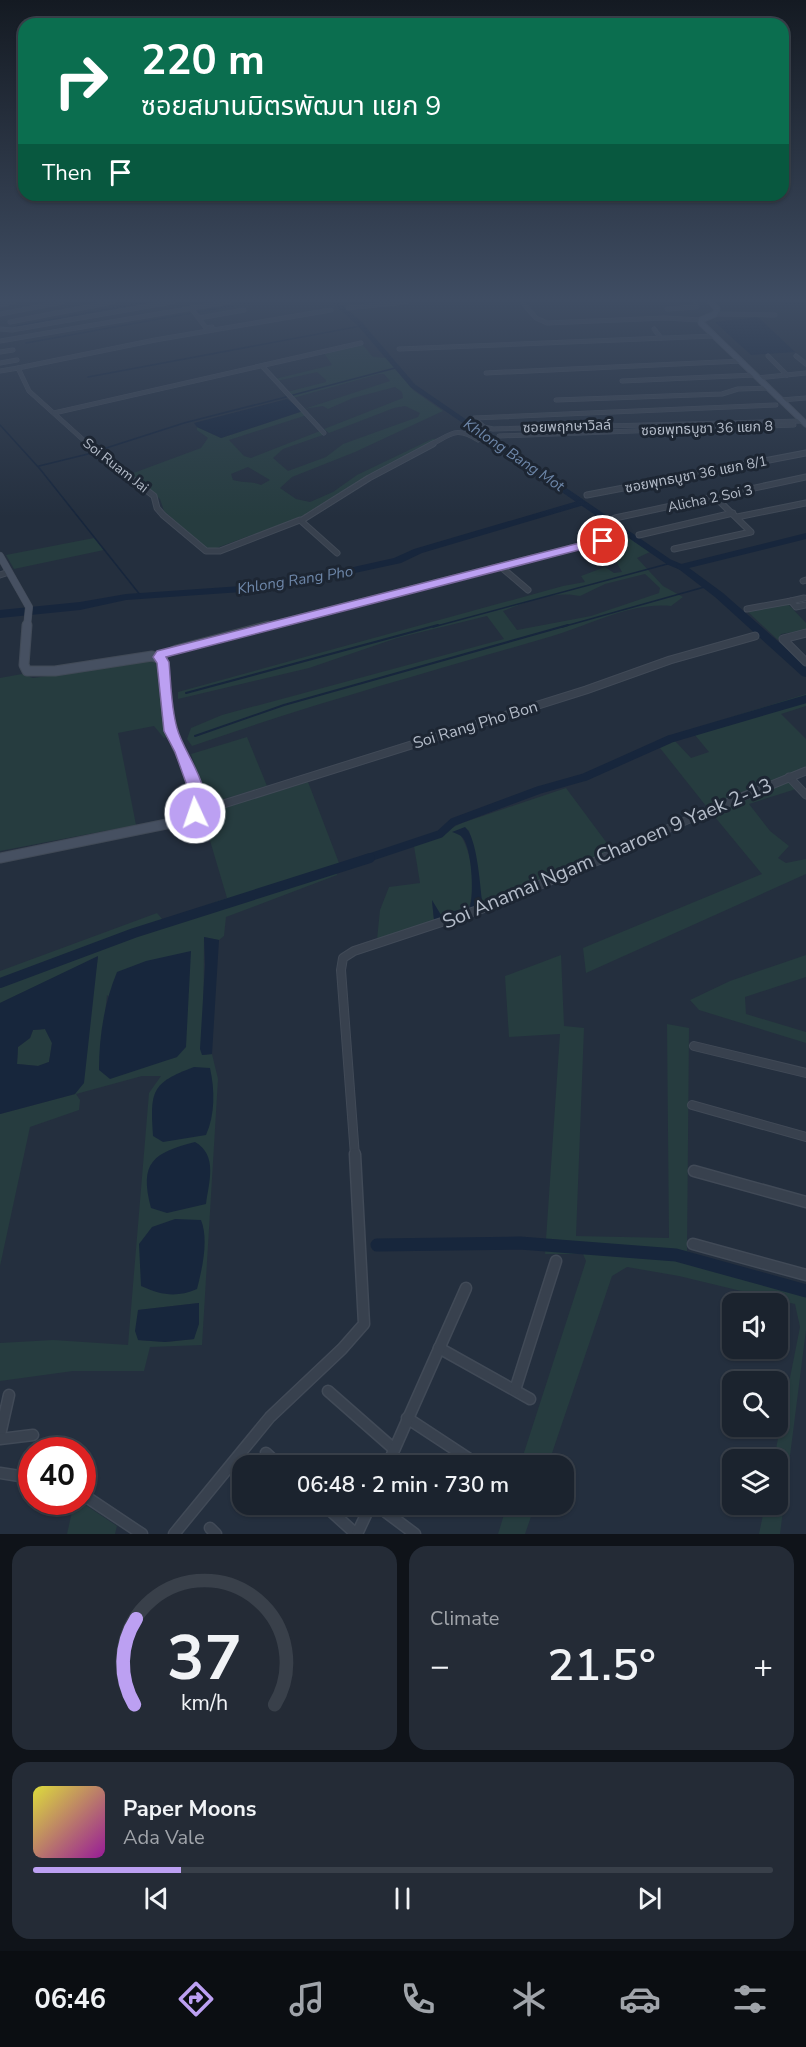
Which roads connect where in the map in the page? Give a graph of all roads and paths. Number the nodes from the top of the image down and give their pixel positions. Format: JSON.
{"nodes":[{"id":1,"x":21,"y":374,"type":"edge"},
{"id":2,"x":237,"y":374,"type":"edge"},
{"id":3,"x":268,"y":374,"type":"edge"},
{"id":4,"x":753,"y":374,"type":"edge"},
{"id":5,"x":800,"y":374,"type":"edge"},
{"id":6,"x":787,"y":375,"type":"joint"},
{"id":7,"x":756,"y":377,"type":"junction"},
{"id":8,"x":622,"y":381,"type":"dead end"},
{"id":9,"x":768,"y":388,"type":"junction"},
{"id":10,"x":742,"y":389,"type":"junction"},
{"id":11,"x":746,"y":395,"type":"dead end"},
{"id":12,"x":806,"y":398,"type":"edge"},
{"id":13,"x":556,"y":400,"type":"dead end"},
{"id":14,"x":778,"y":403,"type":"junction"},
{"id":15,"x":712,"y":407,"type":"junction"},
{"id":16,"x":54,"y":413,"type":"junction"},
{"id":17,"x":723,"y":421,"type":"junction"},
{"id":18,"x":803,"y":421,"type":"edge"},
{"id":19,"x":324,"y":433,"type":"dead end"},
{"id":20,"x":499,"y":436,"type":"dead end"},
{"id":21,"x":478,"y":440,"type":"dead end"},
{"id":22,"x":806,"y":453,"type":"edge"},
{"id":23,"x":806,"y":477,"type":"edge"},
{"id":24,"x":586,"y":495,"type":"dead end"},
{"id":25,"x":715,"y":497,"type":"junction"},
{"id":26,"x":806,"y":503,"type":"edge"},
{"id":27,"x":735,"y":515,"type":"junction"},
{"id":28,"x":615,"y":518,"type":"dead end"},
{"id":29,"x":302,"y":520,"type":"junction"},
{"id":30,"x":639,"y":535,"type":"dead end"},
{"id":31,"x":614,"y":537,"type":"dead end"},
{"id":32,"x":674,"y":549,"type":"dead end"},
{"id":33,"x":337,"y":553,"type":"dead end"},
{"id":34,"x":0,"y":557,"type":"edge"},
{"id":35,"x":501,"y":567,"type":"junction"},
{"id":36,"x":5,"y":569,"type":"edge"},
{"id":37,"x":0,"y":575,"type":"edge"},
{"id":38,"x":528,"y":590,"type":"dead end"},
{"id":39,"x":804,"y":598,"type":"dead end"},
{"id":40,"x":790,"y":601,"type":"junction"},
{"id":41,"x":806,"y":605,"type":"edge"},
{"id":42,"x":747,"y":609,"type":"dead end"},
{"id":43,"x":806,"y":633,"type":"edge"},
{"id":44,"x":755,"y":636,"type":"dead end"},
{"id":45,"x":159,"y":657,"type":"junction"},
{"id":46,"x":806,"y":662,"type":"edge"},
{"id":47,"x":806,"y":771,"type":"edge"},
{"id":48,"x":789,"y":777,"type":"junction"},
{"id":49,"x":806,"y":795,"type":"edge"},
{"id":50,"x":195,"y":813,"type":"junction"},
{"id":51,"x":0,"y":858,"type":"edge"},
{"id":52,"x":694,"y":1046,"type":"dead end"},
{"id":53,"x":806,"y":1073,"type":"edge"},
{"id":54,"x":692,"y":1105,"type":"dead end"},
{"id":55,"x":806,"y":1137,"type":"edge"},
{"id":56,"x":694,"y":1171,"type":"dead end"},
{"id":57,"x":806,"y":1202,"type":"edge"},
{"id":58,"x":693,"y":1244,"type":"dead end"},
{"id":59,"x":556,"y":1261,"type":"dead end"},
{"id":60,"x":806,"y":1275,"type":"edge"},
{"id":61,"x":466,"y":1288,"type":"dead end"},
{"id":62,"x":439,"y":1348,"type":"junction"},
{"id":63,"x":515,"y":1390,"type":"junction"},
{"id":64,"x":328,"y":1392,"type":"dead end"},
{"id":65,"x":9,"y":1395,"type":"dead end"},
{"id":66,"x":530,"y":1399,"type":"dead end"},
{"id":67,"x":407,"y":1418,"type":"junction"},
{"id":68,"x":33,"y":1435,"type":"dead end"},
{"id":69,"x":0,"y":1437,"type":"edge"},
{"id":70,"x":394,"y":1449,"type":"junction"},
{"id":71,"x":392,"y":1455,"type":"edge"},
{"id":72,"x":463,"y":1455,"type":"edge"},
{"id":73,"x":0,"y":1473,"type":"edge"},
{"id":74,"x":18,"y":1476,"type":"edge"},
{"id":75,"x":96,"y":1503,"type":"edge"},
{"id":76,"x":335,"y":1515,"type":"edge"},
{"id":77,"x":367,"y":1515,"type":"edge"},
{"id":78,"x":388,"y":1515,"type":"edge"},
{"id":79,"x":142,"y":1534,"type":"edge"},
{"id":80,"x":174,"y":1534,"type":"edge"},
{"id":81,"x":357,"y":1534,"type":"edge"},
{"id":82,"x":415,"y":1534,"type":"edge"}],
"edges":[{"from":1,"to":16,"type":"street","name":"Soi Ruam Jai"},
{"from":2,"to":16,"type":"street"},
{"from":3,"to":19,"type":"street"},
{"from":4,"to":7,"type":"street"},
{"from":5,"to":6,"type":"street"},
{"from":6,"to":7,"type":"street"},
{"from":7,"to":8,"type":"street"},
{"from":7,"to":9,"type":"street"},
{"from":9,"to":10,"type":"street"},
{"from":9,"to":14,"type":"street"},
{"from":10,"to":11,"type":"street"},
{"from":10,"to":13,"type":"street"},
{"from":12,"to":14,"type":"street","name":"ซอยพฤกษาวิลล์"},
{"from":14,"to":15,"type":"street","name":"ซอยพฤกษาวิลล์"},
{"from":14,"to":18,"type":"street"},
{"from":15,"to":17,"type":"street"},
{"from":15,"to":17,"type":"street","name":"ซอยพฤกษาวิลล์"},
{"from":16,"to":29,"type":"street","name":"Soi Ruam Jai"},
{"from":17,"to":18,"type":"street","name":"ซอยพฤกษาวิลล์"},
{"from":18,"to":20,"type":"street","name":"ซอยพุทธบูชา 36 แยก 8"},
{"from":21,"to":29,"type":"street","name":"Soi Ruam Jai"},
{"from":22,"to":24,"type":"street","name":"ซอยพุทธบูชา 36 แยก 8/1"},
{"from":23,"to":25,"type":"street","name":"Alicha 2 Soi 3"},
{"from":25,"to":27,"type":"street"},
{"from":25,"to":28,"type":"street","name":"Alicha 2 Soi 3"},
{"from":26,"to":27,"type":"street"},
{"from":27,"to":30,"type":"street"},
{"from":27,"to":32,"type":"street"},
{"from":29,"to":33,"type":"street"},
{"from":31,"to":35,"type":"street"},
{"from":34,"to":36,"type":"street"},
{"from":35,"to":38,"type":"street"},
{"from":35,"to":45,"type":"street"},
{"from":36,"to":37,"type":"street"},
{"from":36,"to":45,"type":"street"},
{"from":39,"to":40,"type":"street"},
{"from":40,"to":41,"type":"street"},
{"from":40,"to":42,"type":"street"},
{"from":43,"to":46,"type":"street"},
{"from":44,"to":50,"type":"street","name":"Soi Rang Pho Bon"},
{"from":45,"to":50,"type":"street"},
{"from":47,"to":48,"type":"street","name":"Soi Anamai Ngam Charoen 9 Yaek 2-13"},
{"from":48,"to":49,"type":"street"},
{"from":48,"to":80,"type":"street","name":"Soi Anamai Ngam Charoen 9 Yaek 2-13"},
{"from":50,"to":51,"type":"street"},
{"from":52,"to":53,"type":"street"},
{"from":54,"to":55,"type":"street"},
{"from":56,"to":57,"type":"street"},
{"from":58,"to":60,"type":"street"},
{"from":59,"to":63,"type":"street"},
{"from":61,"to":62,"type":"street"},
{"from":62,"to":63,"type":"street"},
{"from":62,"to":67,"type":"street"},
{"from":63,"to":66,"type":"street"},
{"from":64,"to":70,"type":"street"},
{"from":65,"to":69,"type":"street"},
{"from":67,"to":70,"type":"street"},
{"from":67,"to":72,"type":"street"},
{"from":68,"to":69,"type":"street"},
{"from":70,"to":71,"type":"street"},
{"from":73,"to":74,"type":"street"},
{"from":75,"to":79,"type":"street"},
{"from":76,"to":81,"type":"street"},
{"from":77,"to":81,"type":"street"},
{"from":78,"to":82,"type":"street"}]}
